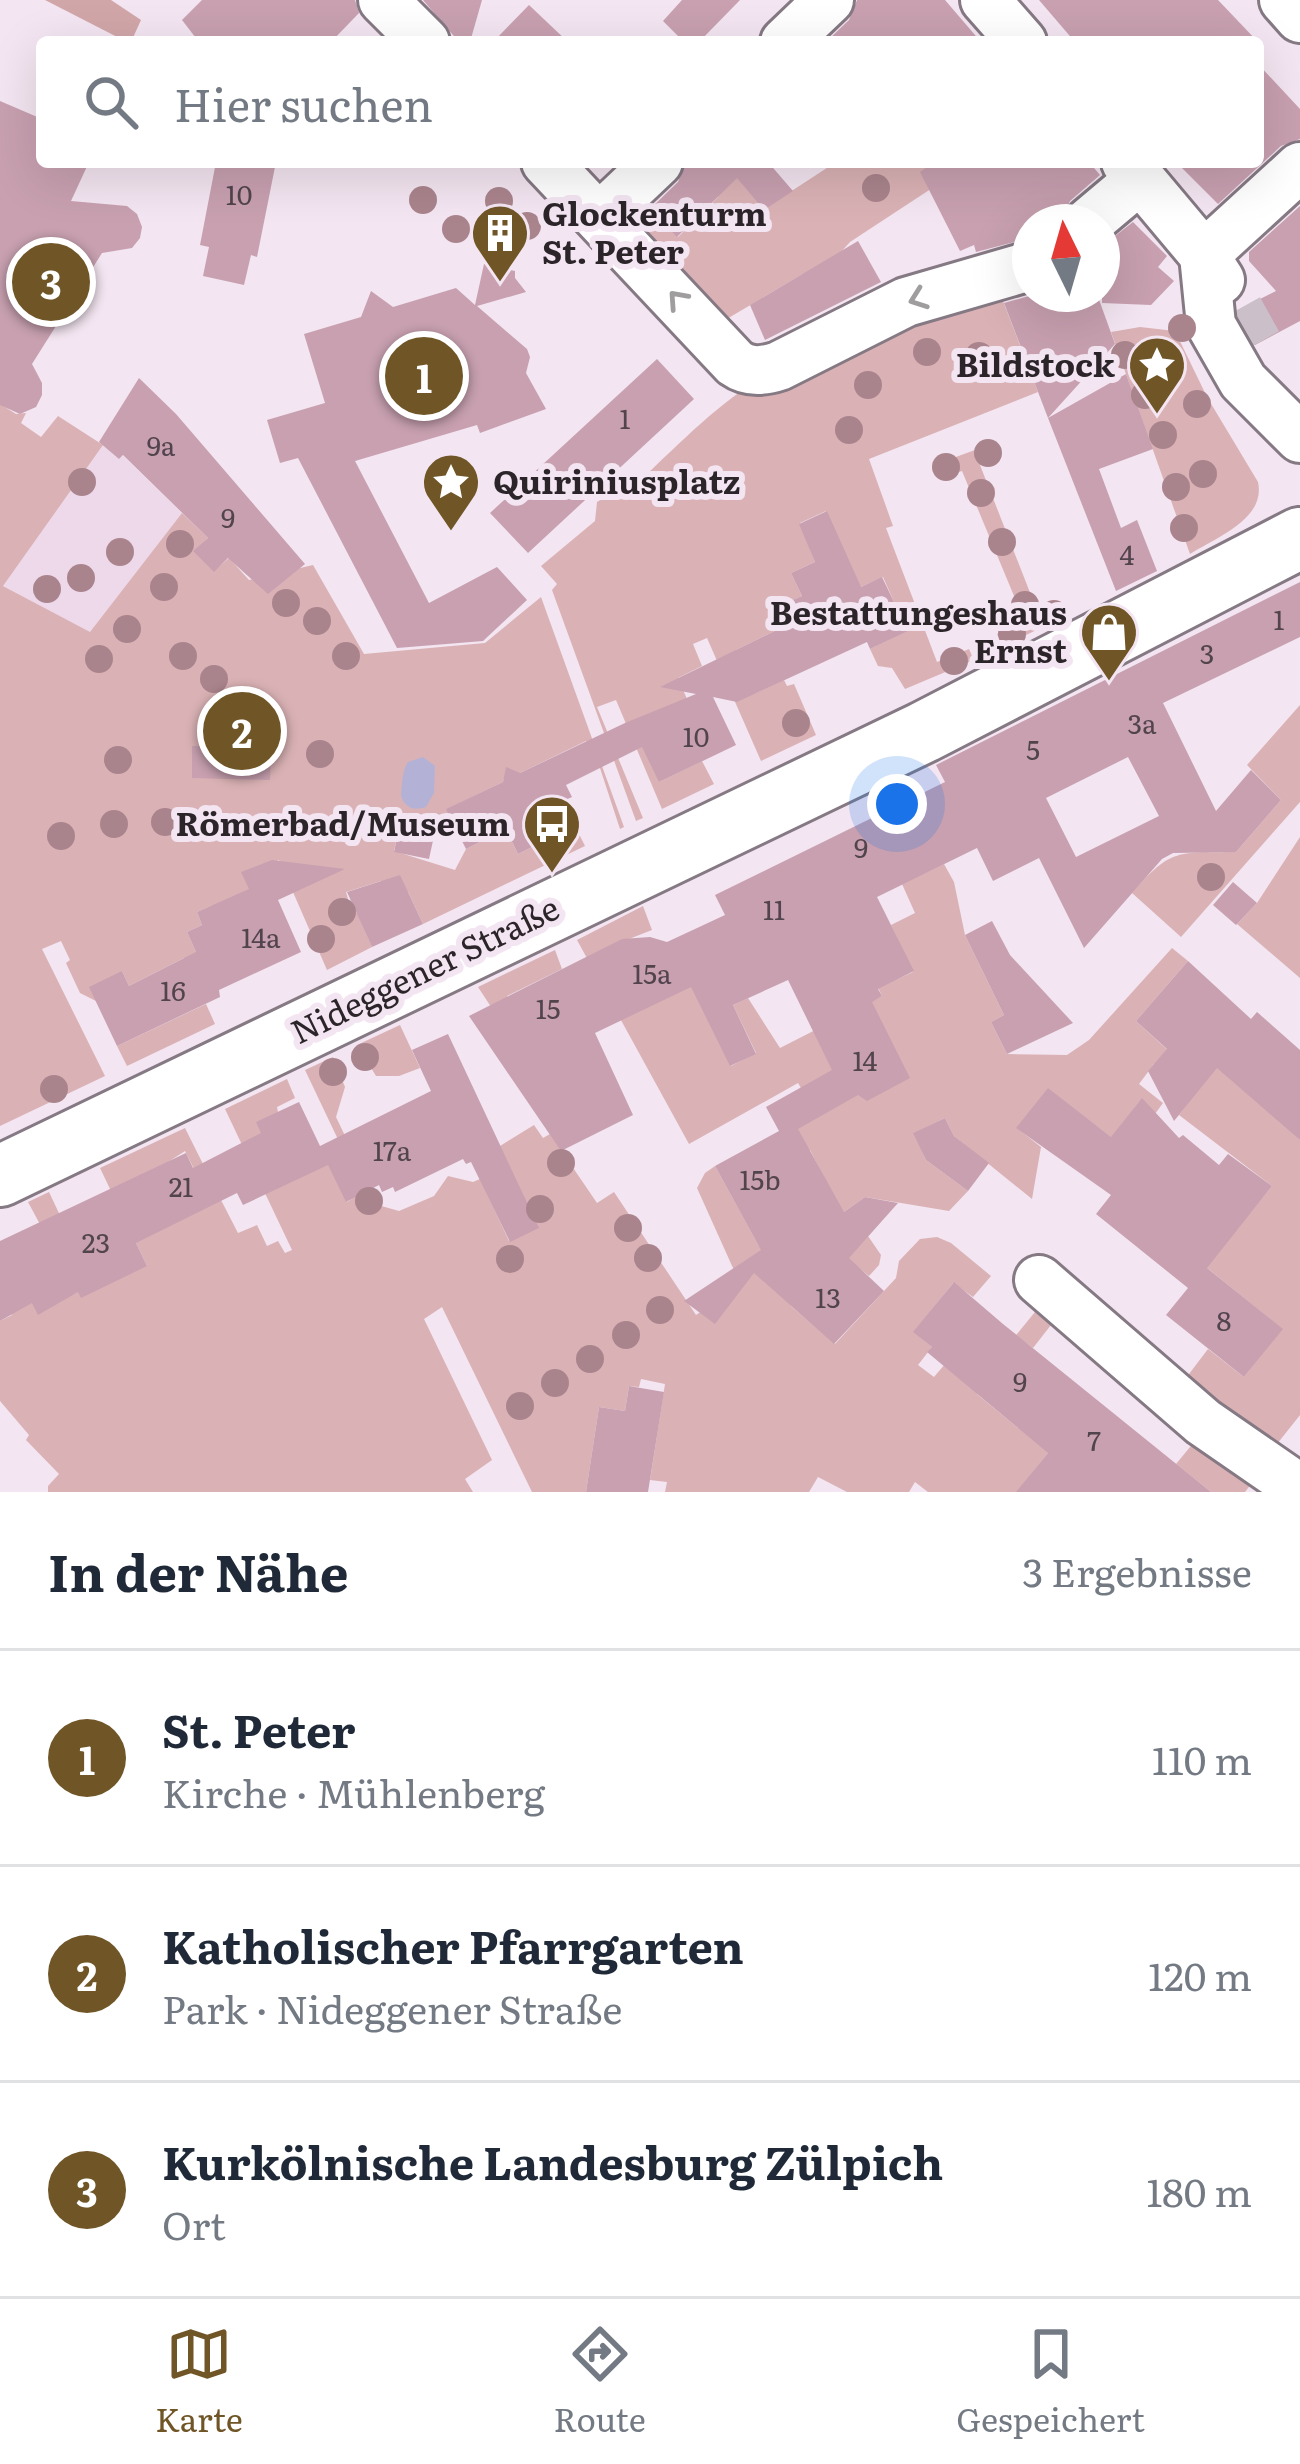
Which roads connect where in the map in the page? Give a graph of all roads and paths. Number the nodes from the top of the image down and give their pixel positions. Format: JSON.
{"nodes":[{"id":1,"x":383,"y":0,"type":"edge"},
{"id":2,"x":829,"y":0,"type":"edge"},
{"id":3,"x":986,"y":0,"type":"edge"},
{"id":4,"x":1284,"y":0,"type":"edge"},
{"id":5,"x":1300,"y":18,"type":"edge"},
{"id":6,"x":419,"y":36,"type":"edge"},
{"id":7,"x":791,"y":36,"type":"edge"},
{"id":8,"x":1017,"y":36,"type":"edge"},
{"id":9,"x":1300,"y":167,"type":"edge"},
{"id":10,"x":552,"y":168,"type":"edge"},
{"id":11,"x":652,"y":168,"type":"edge"},
{"id":12,"x":1133,"y":170,"type":"edge"},
{"id":13,"x":1104,"y":204,"type":"edge"},
{"id":14,"x":601,"y":216,"type":"junction"},
{"id":15,"x":1204,"y":255,"type":"junction"},
{"id":16,"x":1012,"y":271,"type":"edge"},
{"id":17,"x":1300,"y":397,"type":"edge"},
{"id":18,"x":1300,"y":439,"type":"edge"},
{"id":19,"x":1300,"y":538,"type":"edge"},
{"id":20,"x":0,"y":1176,"type":"edge"},
{"id":21,"x":1039,"y":1280,"type":"dead end"},
{"id":22,"x":1300,"y":1489,"type":"edge"}],
"edges":[{"from":1,"to":6,"type":"street"},
{"from":2,"to":7,"type":"street"},
{"from":3,"to":8,"type":"street"},
{"from":4,"to":5,"type":"street"},
{"from":9,"to":15,"type":"street"},
{"from":10,"to":14,"type":"street"},
{"from":11,"to":14,"type":"street"},
{"from":12,"to":13,"type":"street"},
{"from":12,"to":15,"type":"street"},
{"from":16,"to":14,"type":"street","one_way":true},
{"from":15,"to":17,"type":"street"},
{"from":15,"to":18,"type":"street"},
{"from":19,"to":20,"type":"main road","name":"Nideggener Straße"},
{"from":21,"to":22,"type":"street"}]}
